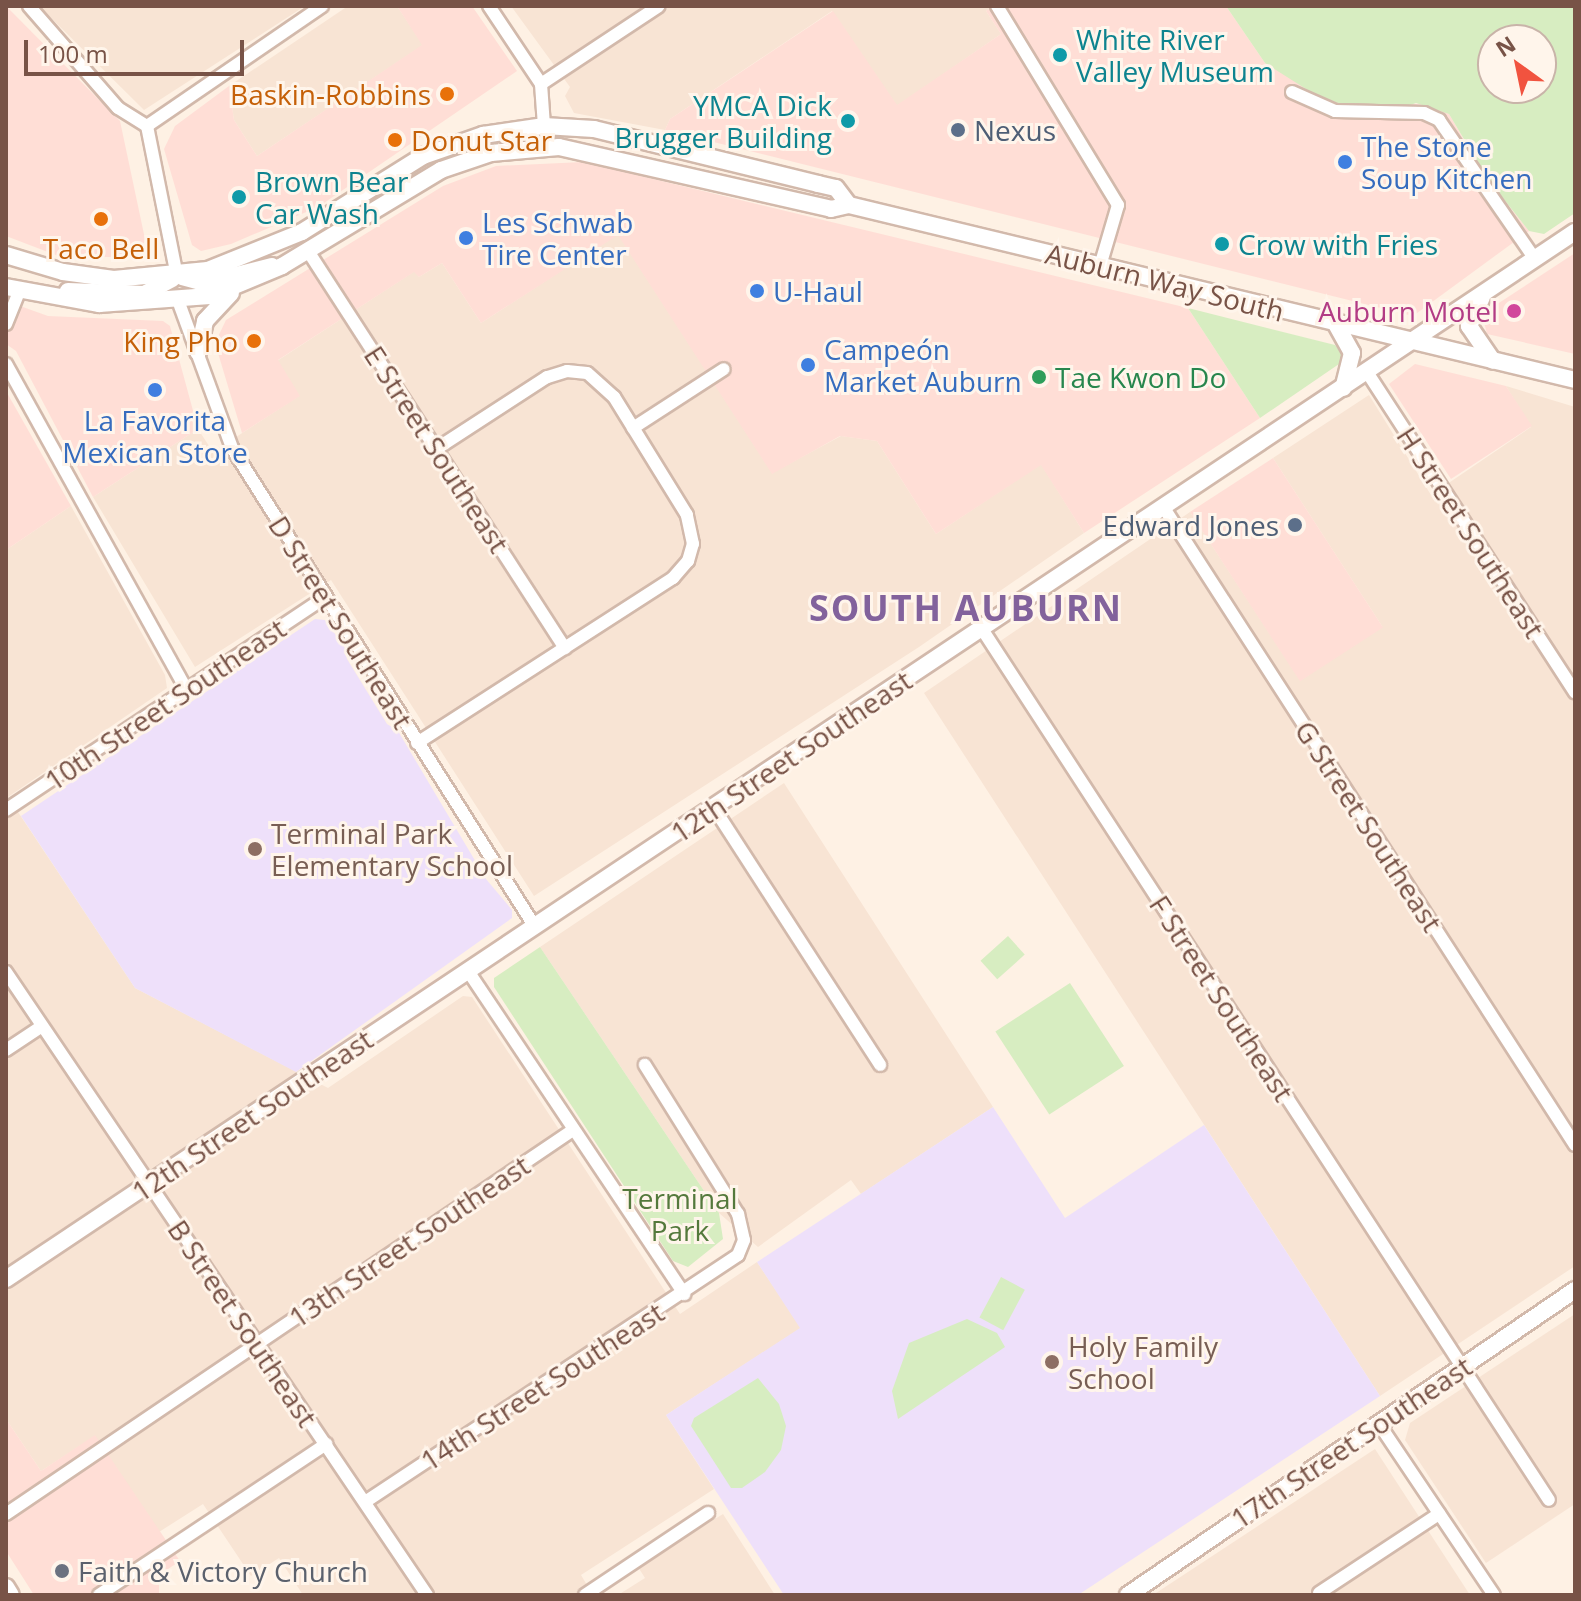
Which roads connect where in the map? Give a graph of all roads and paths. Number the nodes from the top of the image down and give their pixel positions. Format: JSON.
{"nodes":[{"id":1,"x":322,"y":6,"type":"edge"},
{"id":2,"x":489,"y":6,"type":"edge"},
{"id":3,"x":659,"y":6,"type":"edge"},
{"id":4,"x":997,"y":6,"type":"edge"},
{"id":5,"x":33,"y":7,"type":"edge"},
{"id":6,"x":541,"y":84,"type":"junction"},
{"id":7,"x":1292,"y":92,"type":"dead end"},
{"id":8,"x":147,"y":126,"type":"junction"},
{"id":9,"x":544,"y":126,"type":"junction"},
{"id":10,"x":546,"y":147,"type":"junction"},
{"id":11,"x":849,"y":205,"type":"junction"},
{"id":12,"x":1575,"y":232,"type":"edge"},
{"id":13,"x":308,"y":251,"type":"junction"},
{"id":14,"x":6,"y":255,"type":"edge"},
{"id":15,"x":1535,"y":259,"type":"junction"},
{"id":16,"x":282,"y":266,"type":"junction"},
{"id":17,"x":1100,"y":266,"type":"junction"},
{"id":18,"x":177,"y":276,"type":"junction"},
{"id":19,"x":236,"y":288,"type":"junction"},
{"id":20,"x":12,"y":289,"type":"edge"},
{"id":21,"x":1485,"y":292,"type":"junction"},
{"id":22,"x":52,"y":298,"type":"junction"},
{"id":23,"x":179,"y":303,"type":"junction"},
{"id":24,"x":6,"y":324,"type":"edge"},
{"id":25,"x":1336,"y":324,"type":"junction"},
{"id":26,"x":1411,"y":342,"type":"junction"},
{"id":27,"x":198,"y":352,"type":"junction"},
{"id":28,"x":1493,"y":361,"type":"junction"},
{"id":29,"x":6,"y":364,"type":"edge"},
{"id":30,"x":724,"y":369,"type":"dead end"},
{"id":31,"x":1367,"y":372,"type":"junction"},
{"id":32,"x":1575,"y":380,"type":"edge"},
{"id":33,"x":1343,"y":388,"type":"junction"},
{"id":34,"x":633,"y":428,"type":"junction"},
{"id":35,"x":436,"y":449,"type":"junction"},
{"id":36,"x":1164,"y":508,"type":"junction"},
{"id":37,"x":324,"y":598,"type":"junction"},
{"id":38,"x":982,"y":629,"type":"junction"},
{"id":39,"x":565,"y":648,"type":"junction"},
{"id":40,"x":187,"y":690,"type":"junction"},
{"id":41,"x":1575,"y":692,"type":"edge"},
{"id":42,"x":417,"y":743,"type":"junction"},
{"id":43,"x":714,"y":808,"type":"junction"},
{"id":44,"x":6,"y":810,"type":"edge"},
{"id":45,"x":535,"y":927,"type":"junction"},
{"id":46,"x":468,"y":971,"type":"junction"},
{"id":47,"x":6,"y":972,"type":"edge"},
{"id":48,"x":42,"y":1026,"type":"junction"},
{"id":49,"x":6,"y":1050,"type":"edge"},
{"id":50,"x":645,"y":1065,"type":"dead end"},
{"id":51,"x":880,"y":1065,"type":"dead end"},
{"id":52,"x":573,"y":1130,"type":"junction"},
{"id":53,"x":1575,"y":1145,"type":"edge"},
{"id":54,"x":148,"y":1184,"type":"junction"},
{"id":55,"x":6,"y":1279,"type":"edge"},
{"id":56,"x":1575,"y":1290,"type":"edge"},
{"id":57,"x":684,"y":1294,"type":"junction"},
{"id":58,"x":257,"y":1345,"type":"junction"},
{"id":59,"x":1461,"y":1367,"type":"junction"},
{"id":60,"x":1379,"y":1424,"type":"junction"},
{"id":61,"x":326,"y":1444,"type":"junction"},
{"id":62,"x":1549,"y":1500,"type":"dead end"},
{"id":63,"x":365,"y":1502,"type":"junction"},
{"id":64,"x":708,"y":1513,"type":"dead end"},
{"id":65,"x":6,"y":1514,"type":"edge"},
{"id":66,"x":1439,"y":1514,"type":"junction"},
{"id":67,"x":6,"y":1587,"type":"edge"},
{"id":68,"x":1319,"y":1593,"type":"edge"},
{"id":69,"x":11,"y":1595,"type":"edge"},
{"id":70,"x":99,"y":1595,"type":"edge"},
{"id":71,"x":427,"y":1595,"type":"edge"},
{"id":72,"x":585,"y":1595,"type":"edge"},
{"id":73,"x":1128,"y":1595,"type":"edge"},
{"id":74,"x":1494,"y":1595,"type":"edge"}],
"edges":[{"from":1,"to":8,"type":"street"},
{"from":2,"to":6,"type":"street"},
{"from":3,"to":6,"type":"street"},
{"from":4,"to":17,"type":"street"},
{"from":5,"to":8,"type":"street"},
{"from":6,"to":9,"type":"street"},
{"from":7,"to":15,"type":"street"},
{"from":8,"to":18,"type":"street"},
{"from":9,"to":10,"type":"main road"},
{"from":9,"to":11,"type":"main road","name":"Auburn Way South"},
{"from":9,"to":18,"type":"main road","name":"Auburn Way South"},
{"from":10,"to":11,"type":"main road","name":"Auburn Way South"},
{"from":10,"to":13,"type":"main road","name":"Auburn Way South"},
{"from":11,"to":17,"type":"main road","name":"Auburn Way South"},
{"from":12,"to":15,"type":"main road","name":"12th Street Southeast"},
{"from":13,"to":16,"type":"main road","name":"Auburn Way South"},
{"from":13,"to":35,"type":"street","name":"E Street Southeast"},
{"from":14,"to":18,"type":"main road","name":"Auburn Way South"},
{"from":15,"to":21,"type":"main road","name":"12th Street Southeast"},
{"from":16,"to":18,"type":"main road"},
{"from":16,"to":19,"type":"main road","name":"Auburn Way South"},
{"from":17,"to":25,"type":"main road","name":"Auburn Way South"},
{"from":18,"to":22,"type":"main road"},
{"from":19,"to":23,"type":"main road","name":"Auburn Way South"},
{"from":19,"to":27,"type":"main road"},
{"from":20,"to":22,"type":"main road","name":"Auburn Way South"},
{"from":20,"to":24,"type":"street"},
{"from":21,"to":26,"type":"main road","name":"12th Street Southeast"},
{"from":21,"to":28,"type":"main road"},
{"from":22,"to":23,"type":"main road","name":"Auburn Way South"},
{"from":23,"to":27,"type":"street","name":"D Street Southeast"},
{"from":25,"to":26,"type":"main road","name":"Auburn Way South"},
{"from":25,"to":33,"type":"main road"},
{"from":26,"to":28,"type":"main road","name":"Auburn Way South"},
{"from":26,"to":31,"type":"main road","name":"12th Street Southeast"},
{"from":27,"to":37,"type":"street","name":"D Street Southeast"},
{"from":28,"to":32,"type":"main road","name":"Auburn Way South"},
{"from":29,"to":40,"type":"street"},
{"from":30,"to":34,"type":"street"},
{"from":31,"to":33,"type":"main road","name":"12th Street Southeast"},
{"from":31,"to":41,"type":"street","name":"H Street Southeast"},
{"from":33,"to":36,"type":"main road","name":"12th Street Southeast"},
{"from":34,"to":35,"type":"street"},
{"from":34,"to":39,"type":"street"},
{"from":35,"to":39,"type":"street","name":"E Street Southeast"},
{"from":36,"to":38,"type":"main road","name":"12th Street Southeast"},
{"from":36,"to":53,"type":"street","name":"G Street Southeast"},
{"from":37,"to":40,"type":"street","name":"10th Street Southeast"},
{"from":37,"to":42,"type":"street","name":"D Street Southeast"},
{"from":38,"to":43,"type":"main road","name":"12th Street Southeast"},
{"from":38,"to":59,"type":"street","name":"F Street Southeast"},
{"from":39,"to":42,"type":"street"},
{"from":40,"to":44,"type":"street","name":"10th Street Southeast"},
{"from":42,"to":45,"type":"street","name":"D Street Southeast"},
{"from":43,"to":45,"type":"main road","name":"12th Street Southeast"},
{"from":43,"to":51,"type":"street"},
{"from":45,"to":46,"type":"main road","name":"12th Street Southeast"},
{"from":46,"to":52,"type":"street"},
{"from":46,"to":54,"type":"main road","name":"12th Street Southeast"},
{"from":47,"to":48,"type":"street","name":"B Street Southeast"},
{"from":48,"to":49,"type":"street"},
{"from":48,"to":54,"type":"street","name":"B Street Southeast"},
{"from":50,"to":57,"type":"street","name":"14th Street Southeast"},
{"from":52,"to":57,"type":"street"},
{"from":52,"to":58,"type":"street","name":"13th Street Southeast"},
{"from":54,"to":55,"type":"main road","name":"12th Street Southeast"},
{"from":54,"to":58,"type":"street","name":"B Street Southeast"},
{"from":56,"to":59,"type":"main road","name":"17th Street Southeast"},
{"from":57,"to":63,"type":"street","name":"14th Street Southeast"},
{"from":58,"to":61,"type":"street","name":"B Street Southeast"},
{"from":58,"to":65,"type":"street","name":"13th Street Southeast"},
{"from":59,"to":60,"type":"main road","name":"17th Street Southeast"},
{"from":59,"to":62,"type":"street","name":"F Street Southeast"},
{"from":60,"to":66,"type":"street"},
{"from":60,"to":73,"type":"main road","name":"17th Street Southeast"},
{"from":61,"to":63,"type":"street","name":"B Street Southeast"},
{"from":61,"to":70,"type":"street"},
{"from":63,"to":71,"type":"street","name":"B Street Southeast"},
{"from":64,"to":72,"type":"street"},
{"from":66,"to":68,"type":"street"},
{"from":66,"to":74,"type":"street"},
{"from":67,"to":69,"type":"main road"}]}
